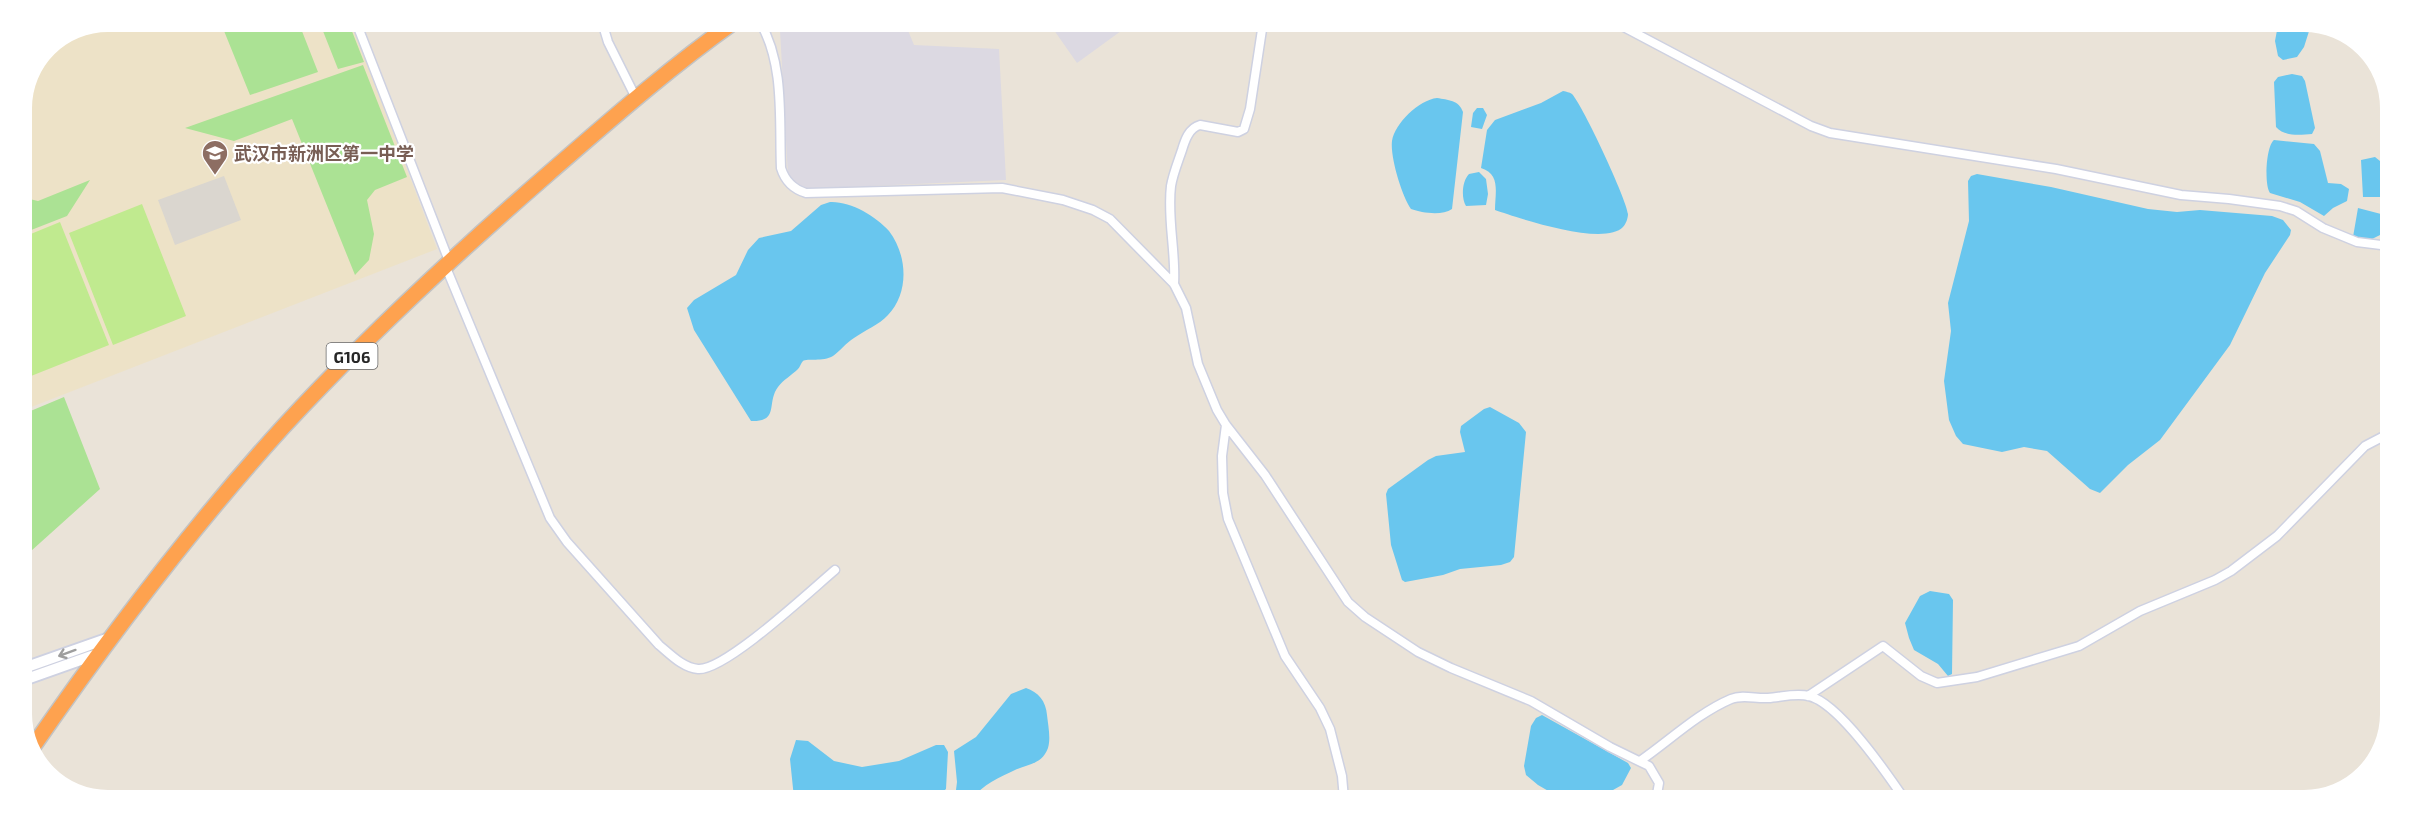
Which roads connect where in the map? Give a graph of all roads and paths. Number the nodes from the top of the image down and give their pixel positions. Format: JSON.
{"nodes":[{"id":1,"x":360,"y":32,"type":"edge"},
{"id":2,"x":605,"y":32,"type":"edge"},
{"id":3,"x":722,"y":32,"type":"edge"},
{"id":4,"x":765,"y":32,"type":"edge"},
{"id":5,"x":1262,"y":32,"type":"edge"},
{"id":6,"x":1633,"y":32,"type":"edge"},
{"id":7,"x":637,"y":100,"type":"junction"},
{"id":8,"x":2379,"y":245,"type":"edge"},
{"id":9,"x":447,"y":263,"type":"junction"},
{"id":10,"x":1174,"y":284,"type":"junction"},
{"id":11,"x":1226,"y":425,"type":"junction"},
{"id":12,"x":2380,"y":438,"type":"edge"},
{"id":13,"x":835,"y":570,"type":"dead end"},
{"id":14,"x":113,"y":636,"type":"junction"},
{"id":15,"x":101,"y":652,"type":"junction"},
{"id":16,"x":32,"y":665,"type":"edge"},
{"id":17,"x":32,"y":677,"type":"edge"},
{"id":18,"x":1808,"y":696,"type":"junction"},
{"id":19,"x":37,"y":741,"type":"edge"},
{"id":20,"x":1640,"y":761,"type":"junction"},
{"id":21,"x":1343,"y":790,"type":"edge"},
{"id":22,"x":1658,"y":790,"type":"edge"},
{"id":23,"x":1898,"y":790,"type":"edge"}],
"edges":[{"from":1,"to":9,"type":"street"},
{"from":2,"to":7,"type":"street"},
{"from":3,"to":7,"type":"highway","number":"G106"},
{"from":4,"to":10,"type":"street"},
{"from":5,"to":10,"type":"street"},
{"from":6,"to":8,"type":"street"},
{"from":7,"to":9,"type":"highway","number":"G106"},
{"from":9,"to":13,"type":"street"},
{"from":9,"to":14,"type":"highway","number":"G106"},
{"from":10,"to":11,"type":"street"},
{"from":11,"to":20,"type":"street"},
{"from":11,"to":21,"type":"street"},
{"from":12,"to":18,"type":"street"},
{"from":14,"to":15,"type":"highway","number":"G106"},
{"from":14,"to":16,"type":"main road","one_way":true},
{"from":15,"to":17,"type":"main road"},
{"from":15,"to":19,"type":"highway","number":"G106"},
{"from":18,"to":20,"type":"street"},
{"from":18,"to":23,"type":"street"},
{"from":20,"to":22,"type":"street"}]}
